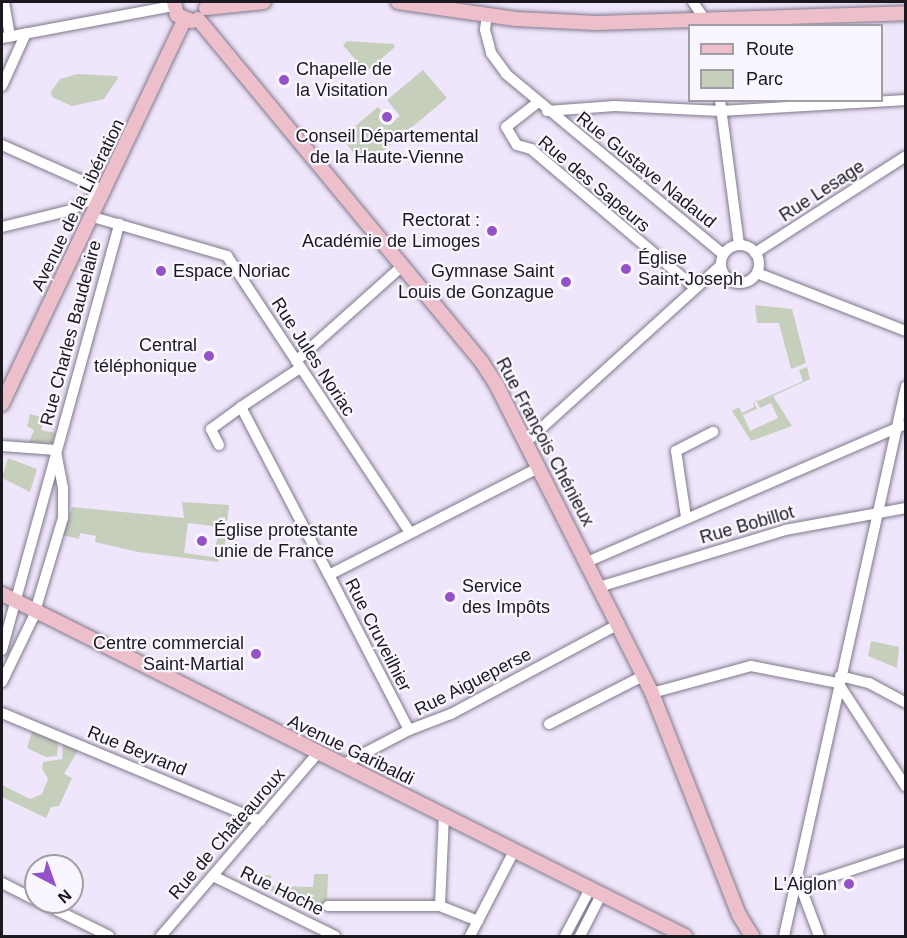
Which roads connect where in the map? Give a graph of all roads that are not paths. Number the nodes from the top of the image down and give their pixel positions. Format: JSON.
{"nodes":[{"id":1,"x":4,"y":2,"type":"edge"},
{"id":2,"x":264,"y":2,"type":"edge"},
{"id":3,"x":398,"y":2,"type":"edge"},
{"id":4,"x":174,"y":4,"type":"edge"},
{"id":5,"x":695,"y":4,"type":"edge"},
{"id":6,"x":136,"y":7,"type":"edge"},
{"id":7,"x":199,"y":12,"type":"edge"},
{"id":8,"x":904,"y":12,"type":"edge"},
{"id":9,"x":487,"y":15,"type":"junction"},
{"id":10,"x":707,"y":23,"type":"edge"},
{"id":11,"x":26,"y":33,"type":"junction"},
{"id":12,"x":6,"y":37,"type":"edge"},
{"id":13,"x":2,"y":86,"type":"edge"},
{"id":14,"x":906,"y":100,"type":"edge"},
{"id":15,"x":883,"y":101,"type":"edge"},
{"id":16,"x":844,"y":102,"type":"edge"},
{"id":17,"x":537,"y":103,"type":"junction"},
{"id":18,"x":720,"y":106,"type":"edge"},
{"id":19,"x":548,"y":111,"type":"junction"},
{"id":20,"x":2,"y":145,"type":"edge"},
{"id":21,"x":906,"y":156,"type":"edge"},
{"id":22,"x":105,"y":191,"type":"junction"},
{"id":23,"x":93,"y":217,"type":"junction"},
{"id":24,"x":118,"y":224,"type":"junction"},
{"id":25,"x":2,"y":227,"type":"edge"},
{"id":26,"x":739,"y":245,"type":"junction"},
{"id":27,"x":755,"y":253,"type":"junction"},
{"id":28,"x":723,"y":254,"type":"junction"},
{"id":29,"x":720,"y":266,"type":"junction"},
{"id":30,"x":401,"y":267,"type":"junction"},
{"id":31,"x":758,"y":273,"type":"junction"},
{"id":32,"x":694,"y":287,"type":"junction"},
{"id":33,"x":906,"y":331,"type":"edge"},
{"id":34,"x":298,"y":364,"type":"junction"},
{"id":35,"x":906,"y":386,"type":"edge"},
{"id":36,"x":2,"y":404,"type":"edge"},
{"id":37,"x":241,"y":407,"type":"junction"},
{"id":38,"x":902,"y":426,"type":"edge"},
{"id":39,"x":713,"y":432,"type":"dead end"},
{"id":40,"x":526,"y":441,"type":"junction"},
{"id":41,"x":219,"y":445,"type":"dead end"},
{"id":42,"x":2,"y":446,"type":"edge"},
{"id":43,"x":56,"y":450,"type":"junction"},
{"id":44,"x":540,"y":467,"type":"junction"},
{"id":45,"x":906,"y":508,"type":"edge"},
{"id":46,"x":877,"y":513,"type":"junction"},
{"id":47,"x":686,"y":517,"type":"junction"},
{"id":48,"x":410,"y":532,"type":"junction"},
{"id":49,"x":587,"y":562,"type":"junction"},
{"id":50,"x":328,"y":575,"type":"junction"},
{"id":51,"x":599,"y":586,"type":"junction"},
{"id":52,"x":8,"y":597,"type":"edge"},
{"id":53,"x":35,"y":611,"type":"junction"},
{"id":54,"x":619,"y":624,"type":"junction"},
{"id":55,"x":2,"y":650,"type":"edge"},
{"id":56,"x":643,"y":675,"type":"junction"},
{"id":57,"x":839,"y":679,"type":"junction"},
{"id":58,"x":2,"y":682,"type":"edge"},
{"id":59,"x":652,"y":693,"type":"junction"},
{"id":60,"x":906,"y":703,"type":"edge"},
{"id":61,"x":2,"y":713,"type":"edge"},
{"id":62,"x":549,"y":724,"type":"dead end"},
{"id":63,"x":409,"y":730,"type":"junction"},
{"id":64,"x":317,"y":754,"type":"junction"},
{"id":65,"x":342,"y":765,"type":"junction"},
{"id":66,"x":906,"y":786,"type":"edge"},
{"id":67,"x":444,"y":816,"type":"junction"},
{"id":68,"x":260,"y":821,"type":"junction"},
{"id":69,"x":514,"y":851,"type":"junction"},
{"id":70,"x":906,"y":852,"type":"edge"},
{"id":71,"x":213,"y":876,"type":"junction"},
{"id":72,"x":2,"y":883,"type":"edge"},
{"id":73,"x":798,"y":889,"type":"junction"},
{"id":74,"x":596,"y":892,"type":"junction"},
{"id":75,"x":24,"y":894,"type":"edge"},
{"id":76,"x":327,"y":906,"type":"dead end"},
{"id":77,"x":440,"y":906,"type":"junction"},
{"id":78,"x":65,"y":914,"type":"edge"},
{"id":79,"x":739,"y":915,"type":"junction"},
{"id":80,"x":478,"y":921,"type":"junction"},
{"id":81,"x":110,"y":936,"type":"edge"},
{"id":82,"x":161,"y":936,"type":"edge"},
{"id":83,"x":335,"y":936,"type":"edge"},
{"id":84,"x":470,"y":936,"type":"edge"},
{"id":85,"x":565,"y":936,"type":"edge"},
{"id":86,"x":580,"y":936,"type":"edge"},
{"id":87,"x":685,"y":936,"type":"edge"},
{"id":88,"x":743,"y":936,"type":"edge"},
{"id":89,"x":752,"y":936,"type":"edge"},
{"id":90,"x":784,"y":936,"type":"edge"},
{"id":91,"x":819,"y":936,"type":"edge"}],
"edges":[{"from":1,"to":12,"type":"street"},
{"from":2,"to":7,"type":"main road"},
{"from":3,"to":9,"type":"main road"},
{"from":4,"to":6,"type":"street"},
{"from":4,"to":7,"type":"main road","name":"Rue François Chénieux"},
{"from":5,"to":10,"type":"street"},
{"from":6,"to":11,"type":"street"},
{"from":7,"to":22,"type":"main road","name":"Avenue de la Libération"},
{"from":7,"to":30,"type":"main road","name":"Rue François Chénieux"},
{"from":8,"to":10,"type":"main road"},
{"from":9,"to":10,"type":"main road"},
{"from":9,"to":17,"type":"street","name":"Rue Gustave Nadaud"},
{"from":11,"to":12,"type":"street"},
{"from":11,"to":13,"type":"street"},
{"from":14,"to":15,"type":"street"},
{"from":16,"to":18,"type":"street"},
{"from":17,"to":19,"type":"street","name":"Rue Gustave Nadaud"},
{"from":17,"to":32,"type":"street","name":"Rue des Sapeurs"},
{"from":18,"to":19,"type":"street"},
{"from":18,"to":26,"type":"street"},
{"from":19,"to":28,"type":"street","name":"Rue Gustave Nadaud"},
{"from":20,"to":22,"type":"street"},
{"from":21,"to":27,"type":"street","name":"Rue Lesage"},
{"from":22,"to":23,"type":"main road","name":"Avenue de la Libération"},
{"from":22,"to":25,"type":"street"},
{"from":23,"to":24,"type":"street","name":"Rue Jules Noriac"},
{"from":23,"to":36,"type":"main road","name":"Avenue de la Libération"},
{"from":24,"to":34,"type":"street","name":"Rue Jules Noriac"},
{"from":24,"to":43,"type":"street","name":"Rue Charles Baudelaire"},
{"from":26,"to":27,"type":"street"},
{"from":26,"to":28,"type":"street"},
{"from":27,"to":31,"type":"street"},
{"from":28,"to":29,"type":"street"},
{"from":29,"to":31,"type":"street"},
{"from":29,"to":32,"type":"street"},
{"from":30,"to":34,"type":"street"},
{"from":30,"to":40,"type":"main road","name":"Rue François Chénieux"},
{"from":31,"to":33,"type":"street"},
{"from":32,"to":40,"type":"street"},
{"from":34,"to":37,"type":"street"},
{"from":34,"to":48,"type":"street","name":"Rue Jules Noriac"},
{"from":35,"to":38,"type":"street"},
{"from":37,"to":41,"type":"street"},
{"from":37,"to":50,"type":"street"},
{"from":38,"to":46,"type":"street"},
{"from":38,"to":47,"type":"street"},
{"from":39,"to":47,"type":"street"},
{"from":40,"to":44,"type":"main road","name":"Rue François Chénieux"},
{"from":42,"to":43,"type":"street"},
{"from":43,"to":52,"type":"street","name":"Rue Charles Baudelaire"},
{"from":43,"to":53,"type":"street"},
{"from":44,"to":48,"type":"street","name":"Rue Cruveilhier"},
{"from":44,"to":49,"type":"main road","name":"Rue François Chénieux"},
{"from":45,"to":46,"type":"street","name":"Rue Bobillot"},
{"from":46,"to":51,"type":"street","name":"Rue Bobillot"},
{"from":46,"to":57,"type":"street"},
{"from":47,"to":49,"type":"street"},
{"from":48,"to":50,"type":"street","name":"Rue Cruveilhier"},
{"from":49,"to":51,"type":"main road","name":"Rue François Chénieux"},
{"from":50,"to":63,"type":"street","name":"Rue Cruveilhier"},
{"from":51,"to":54,"type":"main road","name":"Rue François Chénieux"},
{"from":52,"to":53,"type":"main road","name":"Avenue Garibaldi"},
{"from":52,"to":55,"type":"street","name":"Rue Charles Baudelaire"},
{"from":53,"to":58,"type":"street"},
{"from":53,"to":64,"type":"main road","name":"Avenue Garibaldi"},
{"from":54,"to":56,"type":"main road","name":"Rue François Chénieux"},
{"from":54,"to":63,"type":"street","name":"Rue Aigueperse"},
{"from":56,"to":59,"type":"main road","name":"Rue François Chénieux"},
{"from":56,"to":62,"type":"street"},
{"from":57,"to":59,"type":"street"},
{"from":57,"to":60,"type":"street"},
{"from":57,"to":66,"type":"street"},
{"from":57,"to":73,"type":"street"},
{"from":59,"to":79,"type":"main road","name":"Rue François Chénieux"},
{"from":61,"to":68,"type":"street","name":"Rue Beyrand"},
{"from":63,"to":65,"type":"street","name":"Rue Aigueperse"},
{"from":64,"to":65,"type":"main road","name":"Avenue Garibaldi"},
{"from":64,"to":68,"type":"street","name":"Rue de Châteauroux"},
{"from":65,"to":67,"type":"main road","name":"Avenue Garibaldi"},
{"from":67,"to":69,"type":"main road","name":"Avenue Garibaldi"},
{"from":67,"to":77,"type":"street"},
{"from":68,"to":71,"type":"street","name":"Rue de Châteauroux"},
{"from":69,"to":74,"type":"main road","name":"Avenue Garibaldi"},
{"from":69,"to":80,"type":"street"},
{"from":70,"to":73,"type":"street"},
{"from":71,"to":82,"type":"street","name":"Rue de Châteauroux"},
{"from":71,"to":83,"type":"street","name":"Rue Hoche"},
{"from":72,"to":75,"type":"street"},
{"from":73,"to":90,"type":"street"},
{"from":73,"to":91,"type":"street"},
{"from":74,"to":85,"type":"street"},
{"from":74,"to":86,"type":"street"},
{"from":74,"to":87,"type":"main road","name":"Avenue Garibaldi"},
{"from":76,"to":77,"type":"street"},
{"from":77,"to":80,"type":"street"},
{"from":78,"to":81,"type":"street"},
{"from":79,"to":88,"type":"main road","name":"Rue François Chénieux"},
{"from":79,"to":89,"type":"main road","name":"Rue François Chénieux"},
{"from":80,"to":84,"type":"street"}]}
